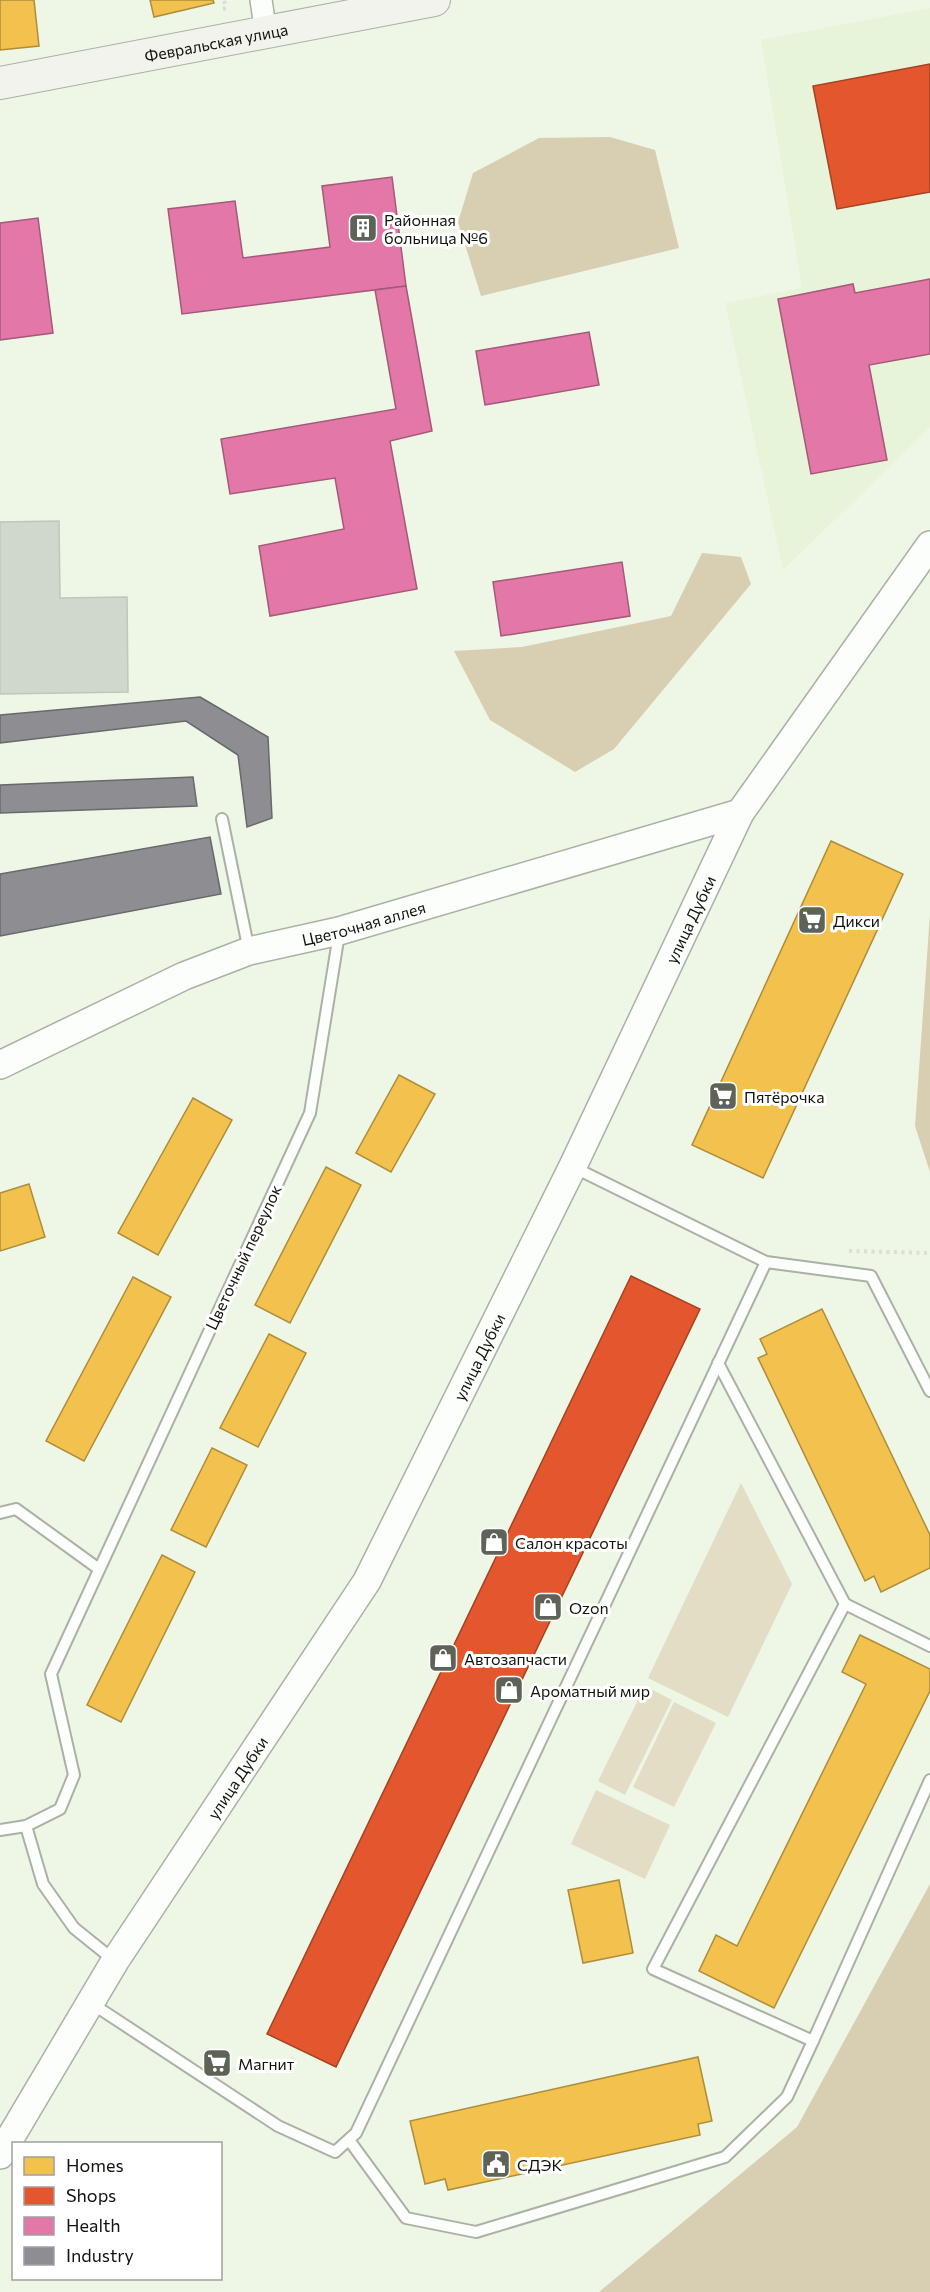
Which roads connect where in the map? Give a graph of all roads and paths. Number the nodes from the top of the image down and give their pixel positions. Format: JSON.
{"nodes":[{"id":1,"x":261,"y":0,"type":"edge"},
{"id":2,"x":434,"y":0,"type":"edge"},
{"id":3,"x":266,"y":33,"type":"junction"},
{"id":4,"x":0,"y":83,"type":"edge"},
{"id":5,"x":930,"y":545,"type":"edge"},
{"id":6,"x":740,"y":813,"type":"junction"},
{"id":7,"x":222,"y":819,"type":"dead end"},
{"id":8,"x":339,"y":932,"type":"junction"},
{"id":9,"x":249,"y":951,"type":"junction"},
{"id":10,"x":0,"y":1065,"type":"edge"},
{"id":11,"x":573,"y":1166,"type":"junction"},
{"id":12,"x":849,"y":1251,"type":"dead end"},
{"id":13,"x":930,"y":1253,"type":"edge"},
{"id":14,"x":766,"y":1262,"type":"junction"},
{"id":15,"x":718,"y":1363,"type":"junction"},
{"id":16,"x":930,"y":1391,"type":"edge"},
{"id":17,"x":0,"y":1513,"type":"edge"},
{"id":18,"x":99,"y":1569,"type":"junction"},
{"id":19,"x":845,"y":1604,"type":"junction"},
{"id":20,"x":930,"y":1646,"type":"edge"},
{"id":21,"x":930,"y":1780,"type":"edge"},
{"id":22,"x":26,"y":1826,"type":"junction"},
{"id":23,"x":0,"y":1830,"type":"edge"},
{"id":24,"x":116,"y":1961,"type":"junction"},
{"id":25,"x":91,"y":2003,"type":"junction"},
{"id":26,"x":813,"y":2041,"type":"junction"},
{"id":27,"x":349,"y":2140,"type":"junction"},
{"id":28,"x":0,"y":2155,"type":"edge"}],
"edges":[{"from":1,"to":3,"type":"street"},
{"from":2,"to":3,"type":"main road","name":"Февральская улица"},
{"from":3,"to":4,"type":"main road","name":"Февральская улица"},
{"from":5,"to":6,"type":"street","name":"улица Дубки"},
{"from":6,"to":8,"type":"street","name":"Цветочная аллея"},
{"from":6,"to":11,"type":"street","name":"улица Дубки"},
{"from":7,"to":9,"type":"lane"},
{"from":8,"to":9,"type":"street","name":"Цветочная аллея"},
{"from":8,"to":18,"type":"lane","name":"Цветочный переулок"},
{"from":9,"to":10,"type":"street","name":"Цветочная аллея"},
{"from":11,"to":14,"type":"lane"},
{"from":11,"to":24,"type":"street","name":"улица Дубки"},
{"from":12,"to":13,"type":"path"},
{"from":14,"to":15,"type":"lane"},
{"from":14,"to":16,"type":"lane"},
{"from":15,"to":19,"type":"lane"},
{"from":15,"to":27,"type":"lane"},
{"from":17,"to":18,"type":"lane"},
{"from":18,"to":22,"type":"lane","name":"Цветочный переулок"},
{"from":19,"to":20,"type":"lane"},
{"from":19,"to":26,"type":"lane"},
{"from":21,"to":26,"type":"lane"},
{"from":22,"to":23,"type":"lane","name":"Цветочный переулок"},
{"from":22,"to":24,"type":"lane"},
{"from":24,"to":25,"type":"street","name":"улица Дубки"},
{"from":25,"to":27,"type":"lane"},
{"from":25,"to":28,"type":"street","name":"улица Дубки"},
{"from":26,"to":27,"type":"lane"}]}
